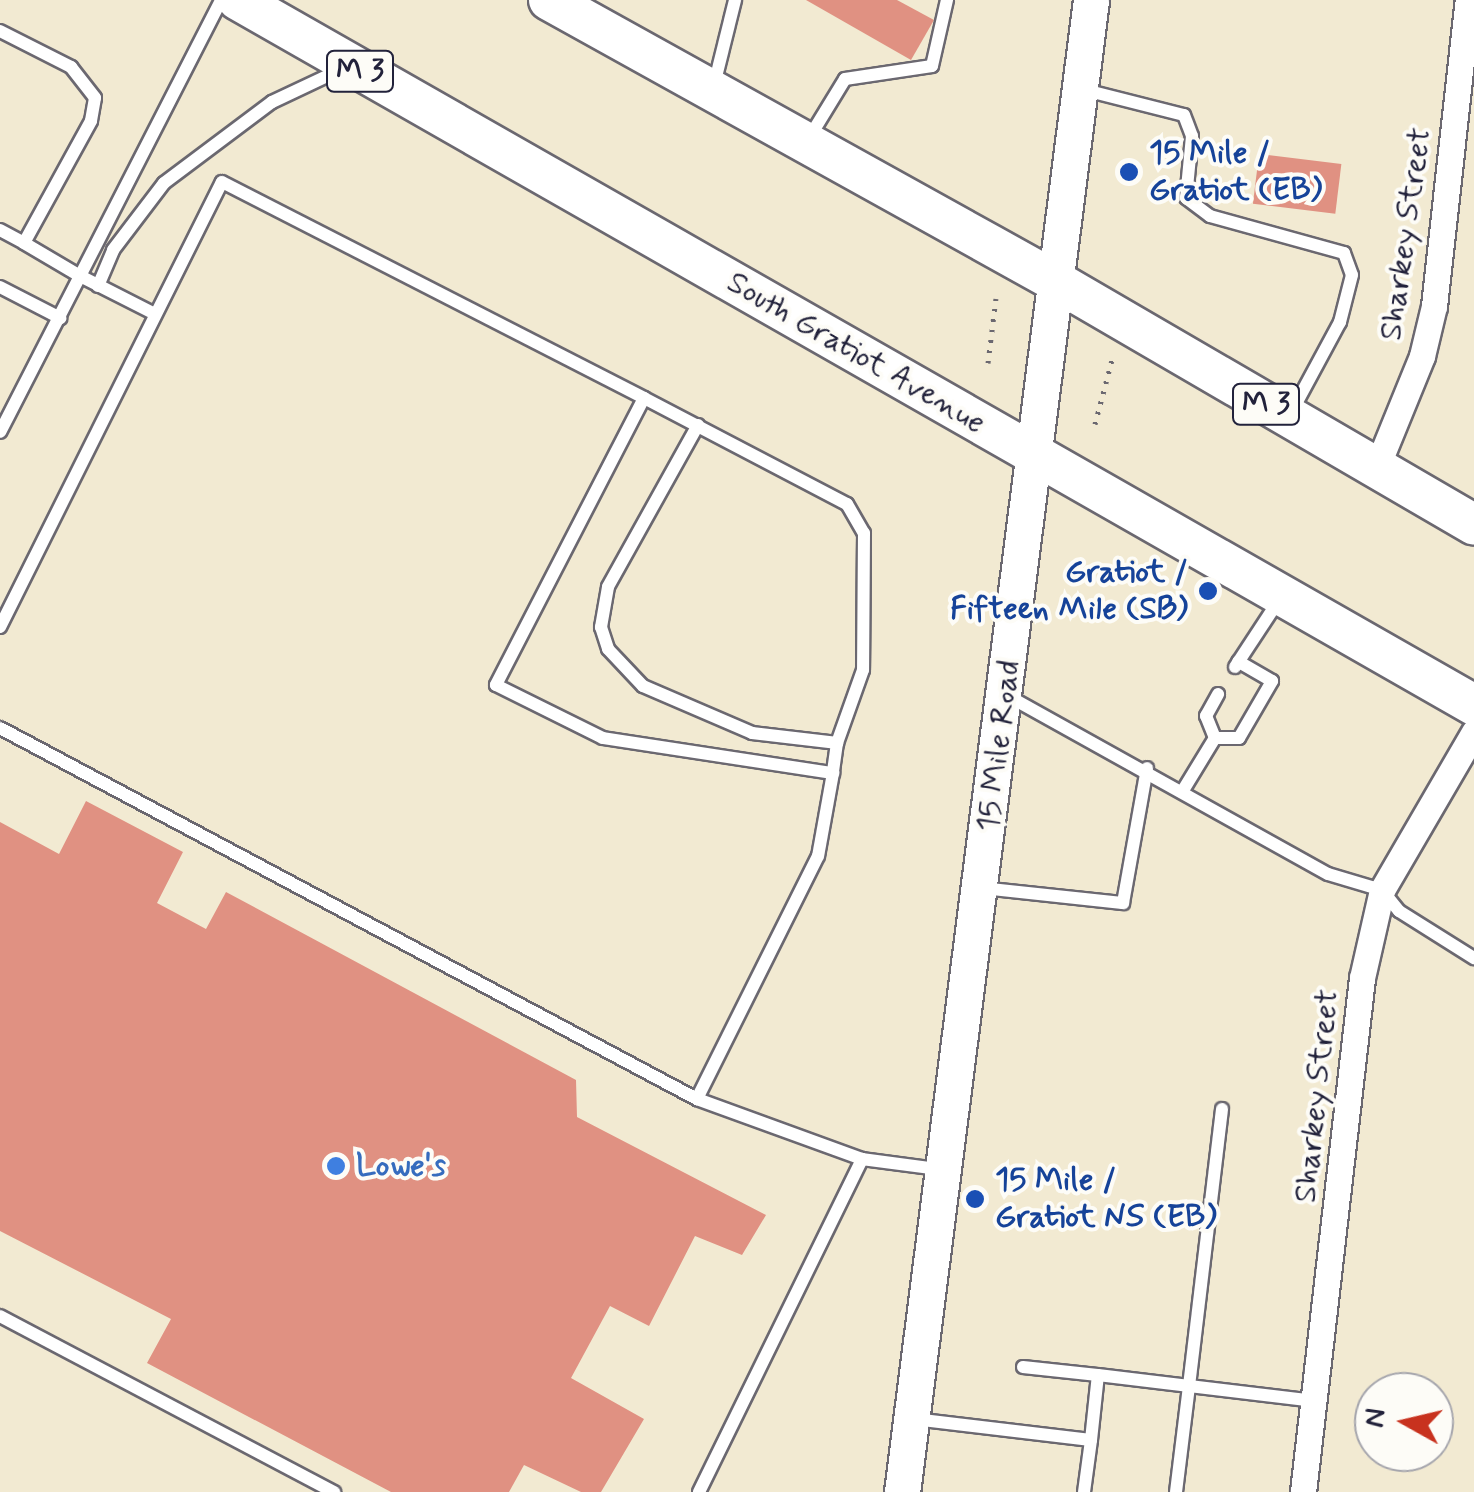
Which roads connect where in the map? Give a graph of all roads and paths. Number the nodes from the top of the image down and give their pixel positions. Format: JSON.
{"nodes":[{"id":1,"x":221,"y":0,"type":"edge"},
{"id":2,"x":238,"y":0,"type":"edge"},
{"id":3,"x":549,"y":0,"type":"edge"},
{"id":4,"x":735,"y":0,"type":"edge"},
{"id":5,"x":947,"y":0,"type":"edge"},
{"id":6,"x":1091,"y":0,"type":"edge"},
{"id":7,"x":1468,"y":0,"type":"edge"},
{"id":8,"x":0,"y":31,"type":"edge"},
{"id":9,"x":351,"y":65,"type":"junction"},
{"id":10,"x":1081,"y":89,"type":"junction"},
{"id":11,"x":712,"y":92,"type":"junction"},
{"id":12,"x":805,"y":144,"type":"junction"},
{"id":13,"x":0,"y":230,"type":"edge"},
{"id":14,"x":24,"y":243,"type":"junction"},
{"id":15,"x":80,"y":276,"type":"junction"},
{"id":16,"x":1060,"y":282,"type":"junction"},
{"id":17,"x":98,"y":286,"type":"junction"},
{"id":18,"x":0,"y":288,"type":"edge"},
{"id":19,"x":996,"y":298,"type":"dead end"},
{"id":20,"x":154,"y":313,"type":"junction"},
{"id":21,"x":60,"y":318,"type":"junction"},
{"id":22,"x":1113,"y":356,"type":"dead end"},
{"id":23,"x":988,"y":364,"type":"dead end"},
{"id":24,"x":644,"y":398,"type":"junction"},
{"id":25,"x":1289,"y":418,"type":"junction"},
{"id":26,"x":1095,"y":424,"type":"dead end"},
{"id":27,"x":698,"y":425,"type":"junction"},
{"id":28,"x":0,"y":432,"type":"edge"},
{"id":29,"x":1036,"y":456,"type":"junction"},
{"id":30,"x":1376,"y":469,"type":"junction"},
{"id":31,"x":1474,"y":524,"type":"edge"},
{"id":32,"x":1280,"y":598,"type":"junction"},
{"id":33,"x":0,"y":626,"type":"edge"},
{"id":34,"x":1006,"y":694,"type":"junction"},
{"id":35,"x":1218,"y":694,"type":"dead end"},
{"id":36,"x":1474,"y":705,"type":"edge"},
{"id":37,"x":0,"y":728,"type":"edge"},
{"id":38,"x":1474,"y":732,"type":"edge"},
{"id":39,"x":1214,"y":738,"type":"junction"},
{"id":40,"x":836,"y":743,"type":"junction"},
{"id":41,"x":1147,"y":768,"type":"junction"},
{"id":42,"x":833,"y":773,"type":"junction"},
{"id":43,"x":1182,"y":792,"type":"junction"},
{"id":44,"x":982,"y":888,"type":"junction"},
{"id":45,"x":1382,"y":890,"type":"junction"},
{"id":46,"x":1474,"y":958,"type":"edge"},
{"id":47,"x":697,"y":1099,"type":"junction"},
{"id":48,"x":1222,"y":1110,"type":"dead end"},
{"id":49,"x":862,"y":1159,"type":"junction"},
{"id":50,"x":945,"y":1170,"type":"junction"},
{"id":51,"x":0,"y":1316,"type":"edge"},
{"id":52,"x":1023,"y":1366,"type":"dead end"},
{"id":53,"x":1098,"y":1375,"type":"junction"},
{"id":54,"x":1189,"y":1386,"type":"junction"},
{"id":55,"x":1315,"y":1402,"type":"junction"},
{"id":56,"x":912,"y":1419,"type":"junction"},
{"id":57,"x":1091,"y":1440,"type":"junction"},
{"id":58,"x":334,"y":1492,"type":"edge"},
{"id":59,"x":699,"y":1492,"type":"edge"},
{"id":60,"x":902,"y":1492,"type":"edge"},
{"id":61,"x":1084,"y":1492,"type":"edge"},
{"id":62,"x":1176,"y":1492,"type":"edge"},
{"id":63,"x":1303,"y":1492,"type":"edge"}],
"edges":[{"from":1,"to":15,"type":"lane"},
{"from":2,"to":9,"type":"main road","name":"South Gratiot Avenue","number":"M 3"},
{"from":3,"to":11,"type":"main road","number":"M 3"},
{"from":4,"to":11,"type":"lane"},
{"from":5,"to":12,"type":"lane"},
{"from":6,"to":10,"type":"main road","name":"15 Mile Road"},
{"from":7,"to":30,"type":"street","name":"Sharkey Street"},
{"from":8,"to":14,"type":"lane"},
{"from":9,"to":17,"type":"lane"},
{"from":9,"to":29,"type":"main road","name":"South Gratiot Avenue","number":"M 3"},
{"from":10,"to":16,"type":"main road","name":"15 Mile Road"},
{"from":10,"to":25,"type":"lane"},
{"from":11,"to":12,"type":"main road","number":"M 3"},
{"from":12,"to":16,"type":"main road","number":"M 3"},
{"from":13,"to":14,"type":"lane"},
{"from":14,"to":15,"type":"lane"},
{"from":15,"to":17,"type":"lane"},
{"from":15,"to":21,"type":"lane"},
{"from":16,"to":25,"type":"main road","number":"M 3"},
{"from":16,"to":29,"type":"main road","name":"15 Mile Road"},
{"from":17,"to":20,"type":"lane"},
{"from":18,"to":21,"type":"lane"},
{"from":19,"to":23,"type":"path"},
{"from":20,"to":24,"type":"lane"},
{"from":20,"to":33,"type":"lane"},
{"from":21,"to":28,"type":"lane"},
{"from":22,"to":26,"type":"path"},
{"from":24,"to":27,"type":"lane"},
{"from":24,"to":42,"type":"lane"},
{"from":25,"to":30,"type":"main road","number":"M 3"},
{"from":27,"to":40,"type":"lane"},
{"from":27,"to":40,"type":"lane"},
{"from":29,"to":32,"type":"main road","name":"South Gratiot Avenue","number":"M 3"},
{"from":29,"to":34,"type":"main road","name":"15 Mile Road"},
{"from":30,"to":31,"type":"main road","number":"M 3"},
{"from":32,"to":36,"type":"main road","name":"South Gratiot Avenue","number":"M 3"},
{"from":32,"to":39,"type":"lane"},
{"from":34,"to":41,"type":"lane"},
{"from":34,"to":44,"type":"main road","name":"15 Mile Road"},
{"from":35,"to":39,"type":"lane"},
{"from":37,"to":47,"type":"lane"},
{"from":38,"to":45,"type":"street","name":"Sharkey Street"},
{"from":39,"to":43,"type":"lane"},
{"from":40,"to":42,"type":"lane"},
{"from":41,"to":43,"type":"lane"},
{"from":41,"to":44,"type":"lane"},
{"from":42,"to":47,"type":"lane"},
{"from":43,"to":45,"type":"lane"},
{"from":44,"to":50,"type":"main road","name":"15 Mile Road"},
{"from":45,"to":46,"type":"lane"},
{"from":45,"to":55,"type":"street","name":"Sharkey Street"},
{"from":47,"to":49,"type":"lane"},
{"from":48,"to":54,"type":"lane"},
{"from":49,"to":50,"type":"lane"},
{"from":49,"to":59,"type":"lane"},
{"from":50,"to":56,"type":"main road","name":"15 Mile Road"},
{"from":51,"to":58,"type":"lane"},
{"from":52,"to":53,"type":"lane"},
{"from":53,"to":54,"type":"lane"},
{"from":53,"to":57,"type":"lane"},
{"from":54,"to":55,"type":"lane"},
{"from":54,"to":62,"type":"lane"},
{"from":55,"to":63,"type":"street","name":"Sharkey Street"},
{"from":56,"to":57,"type":"lane"},
{"from":56,"to":60,"type":"main road","name":"15 Mile Road"},
{"from":57,"to":61,"type":"lane"}]}
